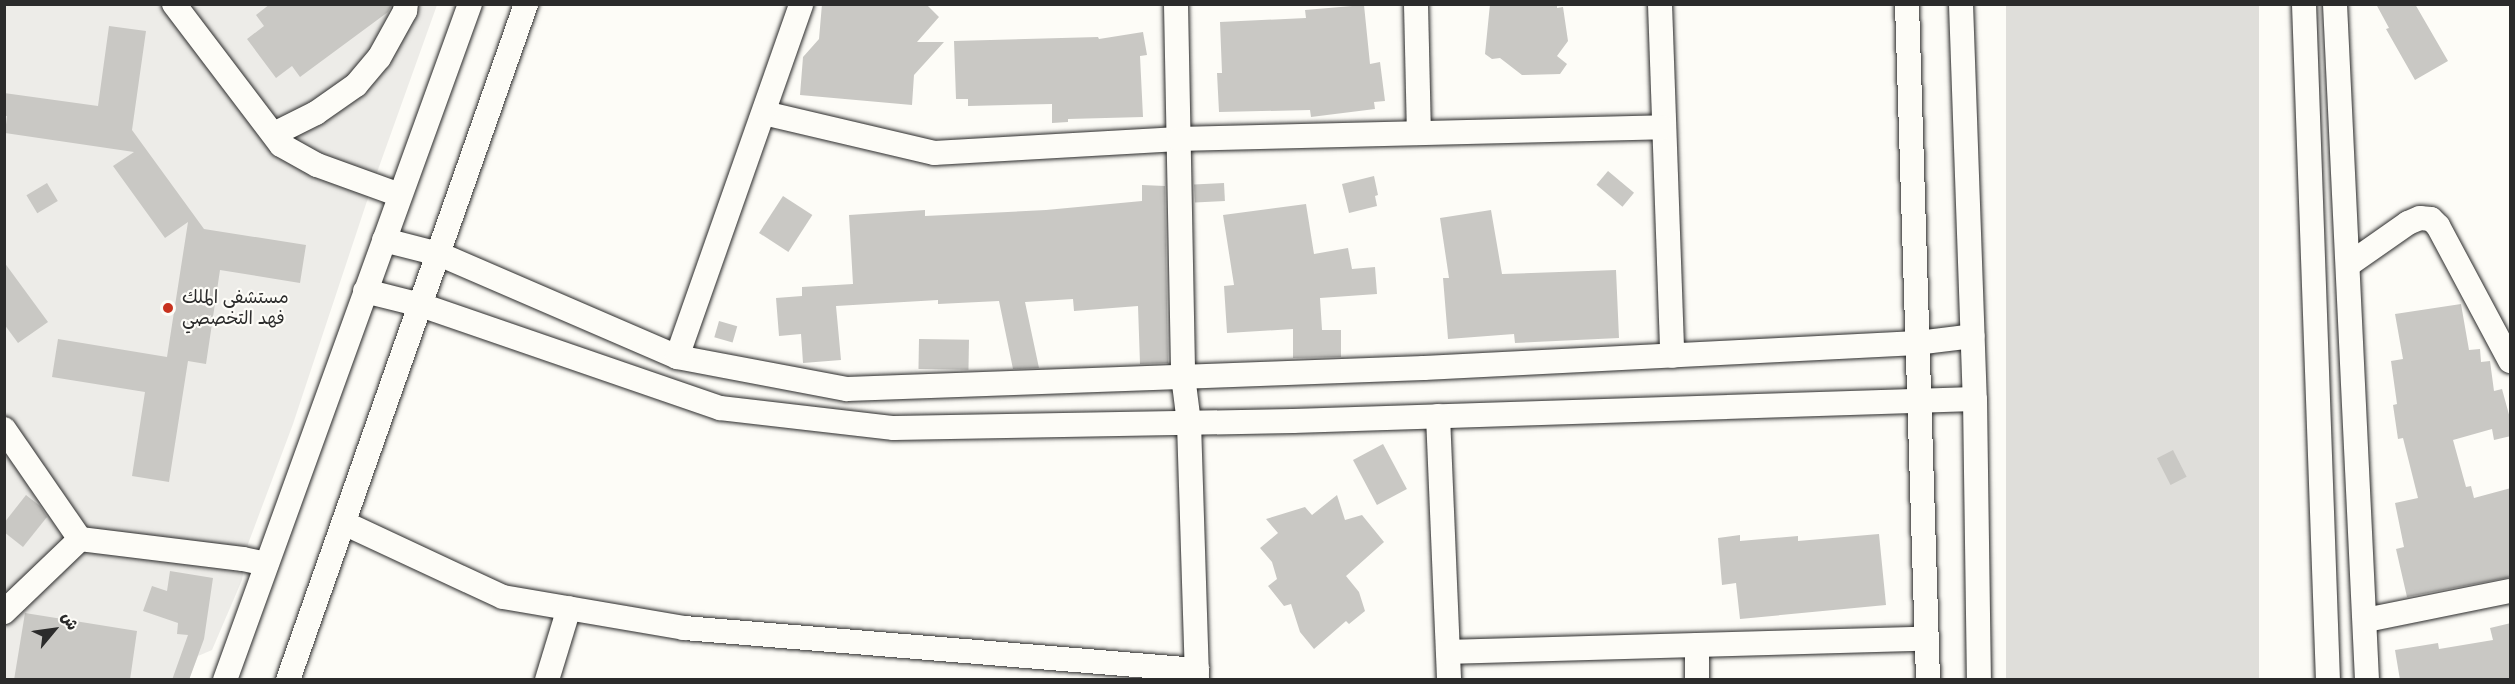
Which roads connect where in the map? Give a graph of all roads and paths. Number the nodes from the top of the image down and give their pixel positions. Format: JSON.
{"nodes":[{"id":1,"x":174,"y":4,"type":"edge"},
{"id":2,"x":406,"y":4,"type":"edge"},
{"id":3,"x":470,"y":4,"type":"edge"},
{"id":4,"x":526,"y":4,"type":"edge"},
{"id":5,"x":801,"y":4,"type":"edge"},
{"id":6,"x":1176,"y":4,"type":"edge"},
{"id":7,"x":1416,"y":4,"type":"edge"},
{"id":8,"x":1660,"y":4,"type":"edge"},
{"id":9,"x":1907,"y":4,"type":"edge"},
{"id":10,"x":1961,"y":4,"type":"edge"},
{"id":11,"x":2304,"y":4,"type":"edge"},
{"id":12,"x":2335,"y":4,"type":"edge"},
{"id":13,"x":764,"y":113,"type":"junction"},
{"id":14,"x":1662,"y":127,"type":"junction"},
{"id":15,"x":1419,"y":133,"type":"junction"},
{"id":16,"x":274,"y":134,"type":"junction"},
{"id":17,"x":1179,"y":139,"type":"junction"},
{"id":18,"x":400,"y":195,"type":"junction"},
{"id":19,"x":384,"y":240,"type":"junction"},
{"id":20,"x":439,"y":254,"type":"junction"},
{"id":21,"x":2348,"y":265,"type":"junction"},
{"id":22,"x":365,"y":291,"type":"junction"},
{"id":23,"x":421,"y":305,"type":"junction"},
{"id":24,"x":1973,"y":336,"type":"junction"},
{"id":25,"x":1917,"y":343,"type":"junction"},
{"id":26,"x":1672,"y":356,"type":"junction"},
{"id":27,"x":677,"y":357,"type":"junction"},
{"id":28,"x":2511,"y":360,"type":"edge"},
{"id":29,"x":1183,"y":376,"type":"junction"},
{"id":30,"x":1975,"y":399,"type":"junction"},
{"id":31,"x":1919,"y":402,"type":"junction"},
{"id":32,"x":1438,"y":416,"type":"junction"},
{"id":33,"x":1189,"y":423,"type":"junction"},
{"id":34,"x":4,"y":429,"type":"edge"},
{"id":35,"x":344,"y":524,"type":"junction"},
{"id":36,"x":80,"y":539,"type":"junction"},
{"id":37,"x":266,"y":564,"type":"junction"},
{"id":38,"x":2511,"y":591,"type":"edge"},
{"id":39,"x":569,"y":608,"type":"junction"},
{"id":40,"x":4,"y":612,"type":"edge"},
{"id":41,"x":2366,"y":620,"type":"junction"},
{"id":42,"x":1927,"y":639,"type":"junction"},
{"id":43,"x":1697,"y":645,"type":"junction"},
{"id":44,"x":1448,"y":652,"type":"junction"},
{"id":45,"x":1197,"y":675,"type":"edge"},
{"id":46,"x":225,"y":680,"type":"edge"},
{"id":47,"x":288,"y":680,"type":"edge"},
{"id":48,"x":547,"y":680,"type":"edge"},
{"id":49,"x":1449,"y":680,"type":"edge"},
{"id":50,"x":1697,"y":680,"type":"edge"},
{"id":51,"x":1928,"y":680,"type":"edge"},
{"id":52,"x":1979,"y":680,"type":"edge"},
{"id":53,"x":2328,"y":680,"type":"edge"},
{"id":54,"x":2367,"y":680,"type":"edge"}],
"edges":[{"from":1,"to":16,"type":"street"},
{"from":2,"to":16,"type":"street"},
{"from":3,"to":18,"type":"street"},
{"from":4,"to":20,"type":"street"},
{"from":5,"to":13,"type":"street"},
{"from":6,"to":17,"type":"street"},
{"from":7,"to":15,"type":"street"},
{"from":8,"to":14,"type":"street"},
{"from":9,"to":25,"type":"street"},
{"from":10,"to":24,"type":"street"},
{"from":11,"to":53,"type":"street"},
{"from":12,"to":21,"type":"street"},
{"from":13,"to":17,"type":"street"},
{"from":13,"to":27,"type":"street"},
{"from":14,"to":15,"type":"street"},
{"from":14,"to":26,"type":"street"},
{"from":15,"to":17,"type":"street"},
{"from":16,"to":18,"type":"street"},
{"from":17,"to":29,"type":"street"},
{"from":18,"to":19,"type":"street"},
{"from":19,"to":20,"type":"street"},
{"from":19,"to":22,"type":"street"},
{"from":20,"to":23,"type":"street"},
{"from":20,"to":27,"type":"street"},
{"from":21,"to":28,"type":"street"},
{"from":21,"to":41,"type":"street"},
{"from":22,"to":23,"type":"street"},
{"from":22,"to":37,"type":"street"},
{"from":23,"to":33,"type":"street"},
{"from":23,"to":35,"type":"street"},
{"from":24,"to":25,"type":"street"},
{"from":24,"to":30,"type":"street"},
{"from":25,"to":26,"type":"street"},
{"from":25,"to":31,"type":"street"},
{"from":26,"to":29,"type":"street"},
{"from":27,"to":29,"type":"street"},
{"from":29,"to":33,"type":"street"},
{"from":30,"to":31,"type":"street"},
{"from":30,"to":52,"type":"street"},
{"from":31,"to":32,"type":"street"},
{"from":31,"to":42,"type":"street"},
{"from":32,"to":33,"type":"street"},
{"from":32,"to":44,"type":"street"},
{"from":33,"to":45,"type":"street"},
{"from":34,"to":36,"type":"street"},
{"from":35,"to":39,"type":"street"},
{"from":35,"to":47,"type":"street"},
{"from":36,"to":37,"type":"street"},
{"from":36,"to":40,"type":"street"},
{"from":37,"to":46,"type":"street"},
{"from":38,"to":41,"type":"street"},
{"from":39,"to":45,"type":"street"},
{"from":39,"to":48,"type":"street"},
{"from":41,"to":54,"type":"street"},
{"from":42,"to":43,"type":"street"},
{"from":42,"to":51,"type":"street"},
{"from":43,"to":44,"type":"street"},
{"from":43,"to":50,"type":"street"},
{"from":44,"to":49,"type":"street"}]}
